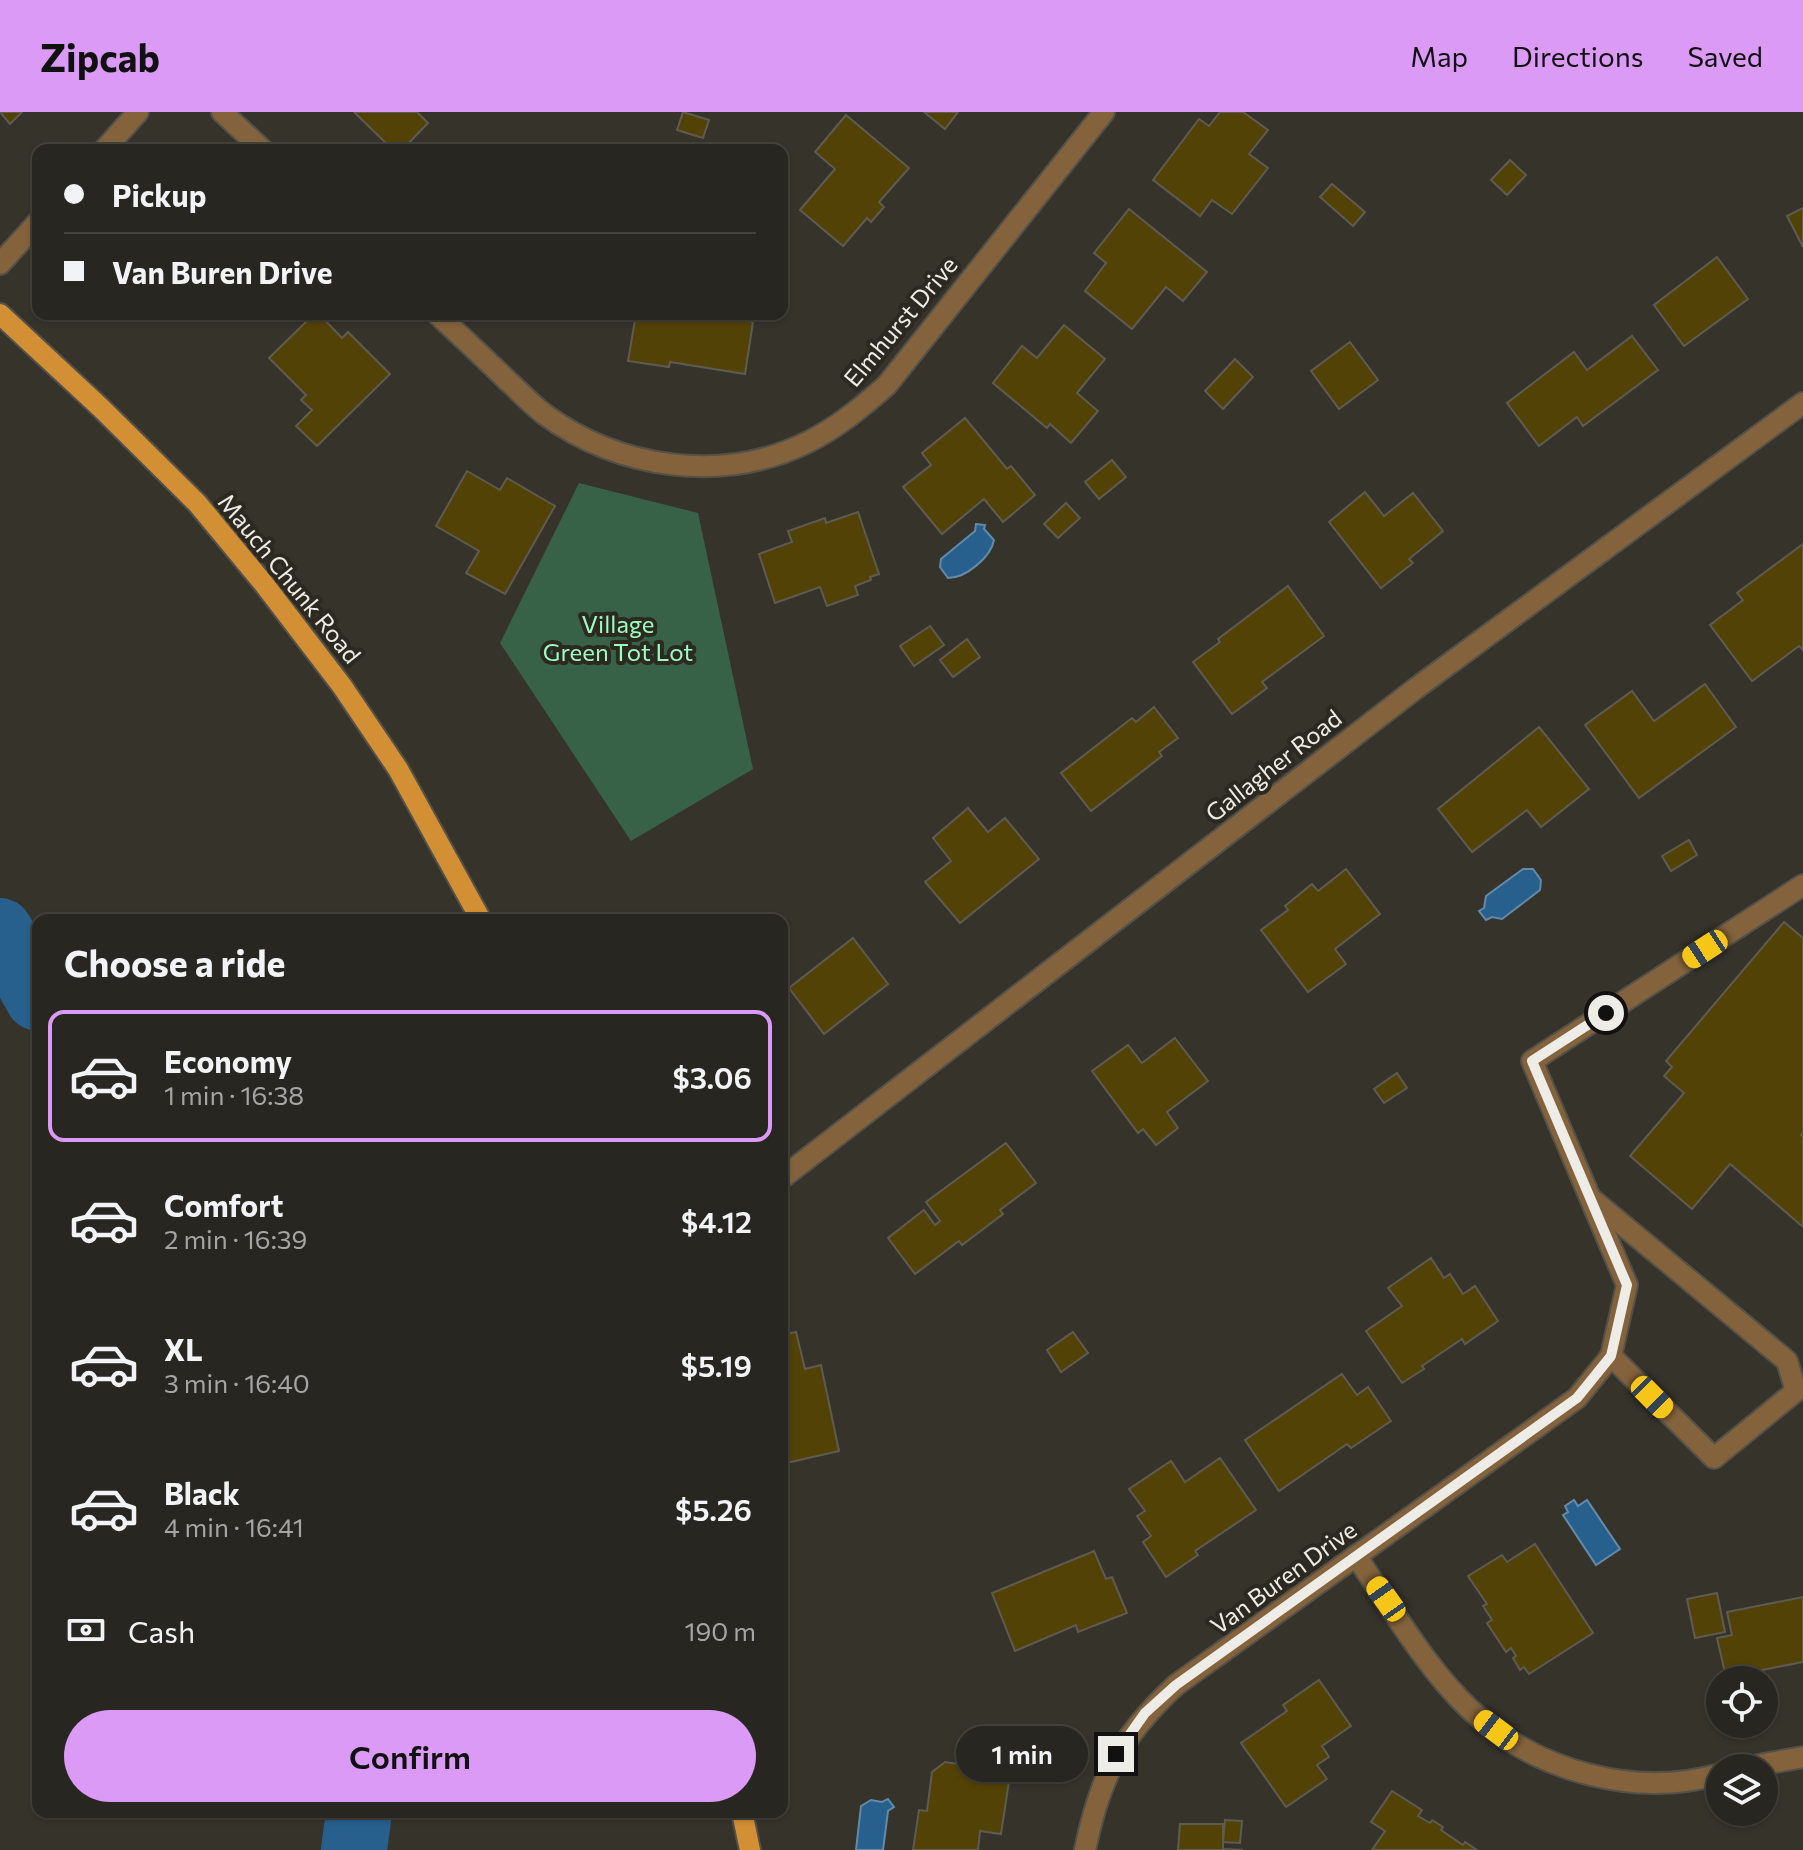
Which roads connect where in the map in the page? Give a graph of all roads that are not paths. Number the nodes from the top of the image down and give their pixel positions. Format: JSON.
{"nodes":[{"id":1,"x":138,"y":112,"type":"edge"},
{"id":2,"x":222,"y":112,"type":"edge"},
{"id":3,"x":1104,"y":112,"type":"edge"},
{"id":4,"x":109,"y":144,"type":"edge"},
{"id":5,"x":257,"y":144,"type":"edge"},
{"id":6,"x":32,"y":229,"type":"edge"},
{"id":7,"x":0,"y":264,"type":"edge"},
{"id":8,"x":0,"y":314,"type":"edge"},
{"id":9,"x":443,"y":320,"type":"edge"},
{"id":10,"x":1803,"y":403,"type":"edge"},
{"id":11,"x":1803,"y":885,"type":"edge"},
{"id":12,"x":478,"y":914,"type":"edge"},
{"id":13,"x":788,"y":1173,"type":"edge"},
{"id":14,"x":1590,"y":1198,"type":"junction"},
{"id":15,"x":1611,"y":1356,"type":"junction"},
{"id":16,"x":1356,"y":1556,"type":"junction"},
{"id":17,"x":1803,"y":1757,"type":"edge"},
{"id":18,"x":1778,"y":1762,"type":"edge"},
{"id":19,"x":1706,"y":1776,"type":"edge"},
{"id":20,"x":743,"y":1818,"type":"edge"},
{"id":21,"x":750,"y":1850,"type":"edge"},
{"id":22,"x":1085,"y":1850,"type":"edge"}],
"edges":[{"from":1,"to":4,"type":"street"},
{"from":2,"to":5,"type":"street"},
{"from":3,"to":9,"type":"street","name":"Elmhurst Drive"},
{"from":6,"to":7,"type":"street"},
{"from":8,"to":12,"type":"main road","name":"Mauch Chunk Road"},
{"from":10,"to":13,"type":"street","name":"Gallagher Road"},
{"from":11,"to":14,"type":"street"},
{"from":14,"to":15,"type":"street"},
{"from":14,"to":15,"type":"street"},
{"from":15,"to":16,"type":"street","name":"Van Buren Drive"},
{"from":16,"to":19,"type":"street"},
{"from":16,"to":22,"type":"street","name":"Van Buren Drive"},
{"from":17,"to":18,"type":"street"},
{"from":20,"to":21,"type":"main road"}]}
